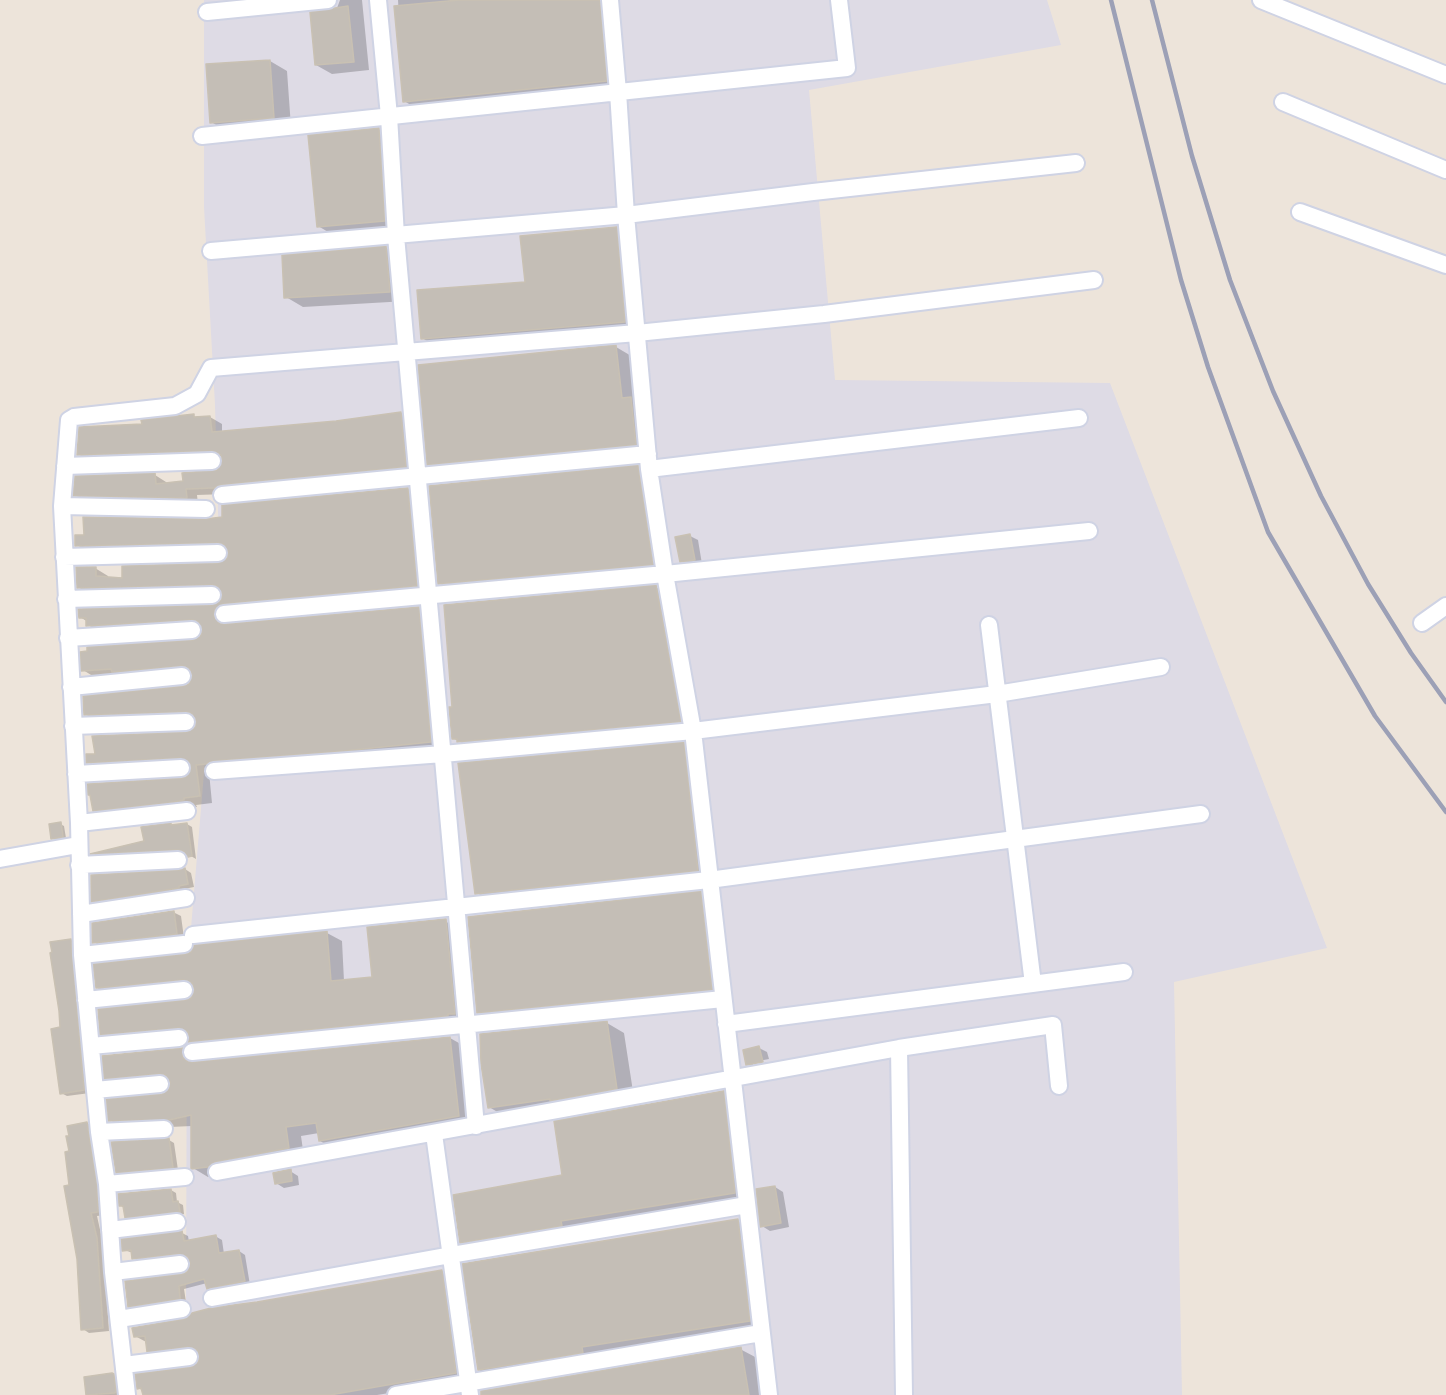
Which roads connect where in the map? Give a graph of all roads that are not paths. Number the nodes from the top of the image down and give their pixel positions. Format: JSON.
{"nodes":[{"id":1,"x":328,"y":0,"type":"edge"},
{"id":2,"x":378,"y":0,"type":"edge"},
{"id":3,"x":610,"y":0,"type":"edge"},
{"id":4,"x":839,"y":0,"type":"edge"},
{"id":5,"x":1261,"y":0,"type":"edge"},
{"id":6,"x":207,"y":12,"type":"dead end"},
{"id":7,"x":1446,"y":75,"type":"edge"},
{"id":8,"x":618,"y":92,"type":"junction"},
{"id":9,"x":1283,"y":102,"type":"dead end"},
{"id":10,"x":389,"y":116,"type":"junction"},
{"id":11,"x":202,"y":136,"type":"dead end"},
{"id":12,"x":1076,"y":163,"type":"dead end"},
{"id":13,"x":1446,"y":170,"type":"edge"},
{"id":14,"x":1300,"y":212,"type":"dead end"},
{"id":15,"x":626,"y":215,"type":"junction"},
{"id":16,"x":396,"y":236,"type":"junction"},
{"id":17,"x":211,"y":251,"type":"dead end"},
{"id":18,"x":1446,"y":265,"type":"edge"},
{"id":19,"x":1094,"y":280,"type":"dead end"},
{"id":20,"x":637,"y":333,"type":"junction"},
{"id":21,"x":406,"y":352,"type":"junction"},
{"id":22,"x":1079,"y":418,"type":"dead end"},
{"id":23,"x":213,"y":460,"type":"dead end"},
{"id":24,"x":649,"y":461,"type":"junction"},
{"id":25,"x":64,"y":466,"type":"junction"},
{"id":26,"x":418,"y":476,"type":"junction"},
{"id":27,"x":222,"y":495,"type":"dead end"},
{"id":28,"x":62,"y":506,"type":"junction"},
{"id":29,"x":206,"y":508,"type":"dead end"},
{"id":30,"x":1089,"y":531,"type":"dead end"},
{"id":31,"x":218,"y":554,"type":"dead end"},
{"id":32,"x":64,"y":557,"type":"junction"},
{"id":33,"x":665,"y":574,"type":"junction"},
{"id":34,"x":212,"y":595,"type":"dead end"},
{"id":35,"x":428,"y":595,"type":"junction"},
{"id":36,"x":66,"y":599,"type":"junction"},
{"id":37,"x":1446,"y":606,"type":"edge"},
{"id":38,"x":224,"y":614,"type":"dead end"},
{"id":39,"x":1422,"y":623,"type":"dead end"},
{"id":40,"x":989,"y":625,"type":"dead end"},
{"id":41,"x":192,"y":630,"type":"dead end"},
{"id":42,"x":68,"y":638,"type":"junction"},
{"id":43,"x":1161,"y":667,"type":"dead end"},
{"id":44,"x":182,"y":676,"type":"dead end"},
{"id":45,"x":71,"y":687,"type":"junction"},
{"id":46,"x":998,"y":694,"type":"junction"},
{"id":47,"x":186,"y":722,"type":"dead end"},
{"id":48,"x":73,"y":726,"type":"junction"},
{"id":49,"x":693,"y":731,"type":"junction"},
{"id":50,"x":443,"y":754,"type":"junction"},
{"id":51,"x":181,"y":768,"type":"dead end"},
{"id":52,"x":214,"y":771,"type":"dead end"},
{"id":53,"x":76,"y":774,"type":"junction"},
{"id":54,"x":187,"y":811,"type":"dead end"},
{"id":55,"x":1201,"y":814,"type":"dead end"},
{"id":56,"x":79,"y":823,"type":"junction"},
{"id":57,"x":1016,"y":839,"type":"junction"},
{"id":58,"x":78,"y":845,"type":"junction"},
{"id":59,"x":0,"y":859,"type":"edge"},
{"id":60,"x":178,"y":860,"type":"dead end"},
{"id":61,"x":79,"y":866,"type":"junction"},
{"id":62,"x":709,"y":880,"type":"junction"},
{"id":63,"x":186,"y":898,"type":"dead end"},
{"id":64,"x":457,"y":908,"type":"junction"},
{"id":65,"x":81,"y":914,"type":"junction"},
{"id":66,"x":82,"y":955,"type":"junction"},
{"id":67,"x":1124,"y":972,"type":"dead end"},
{"id":68,"x":1033,"y":984,"type":"junction"},
{"id":69,"x":184,"y":990,"type":"dead end"},
{"id":70,"x":723,"y":999,"type":"junction"},
{"id":71,"x":86,"y":1000,"type":"junction"},
{"id":72,"x":467,"y":1024,"type":"junction"},
{"id":73,"x":726,"y":1024,"type":"junction"},
{"id":74,"x":179,"y":1038,"type":"dead end"},
{"id":75,"x":91,"y":1046,"type":"junction"},
{"id":76,"x":899,"y":1048,"type":"junction"},
{"id":77,"x":192,"y":1052,"type":"dead end"},
{"id":78,"x":732,"y":1079,"type":"junction"},
{"id":79,"x":160,"y":1084,"type":"dead end"},
{"id":80,"x":1059,"y":1086,"type":"dead end"},
{"id":81,"x":95,"y":1090,"type":"junction"},
{"id":82,"x":476,"y":1126,"type":"junction"},
{"id":83,"x":164,"y":1129,"type":"dead end"},
{"id":84,"x":99,"y":1132,"type":"junction"},
{"id":85,"x":434,"y":1134,"type":"junction"},
{"id":86,"x":217,"y":1172,"type":"dead end"},
{"id":87,"x":185,"y":1177,"type":"dead end"},
{"id":88,"x":107,"y":1184,"type":"junction"},
{"id":89,"x":747,"y":1205,"type":"junction"},
{"id":90,"x":177,"y":1222,"type":"dead end"},
{"id":91,"x":110,"y":1230,"type":"junction"},
{"id":92,"x":451,"y":1255,"type":"junction"},
{"id":93,"x":180,"y":1264,"type":"dead end"},
{"id":94,"x":113,"y":1272,"type":"junction"},
{"id":95,"x":212,"y":1298,"type":"dead end"},
{"id":96,"x":182,"y":1309,"type":"dead end"},
{"id":97,"x":119,"y":1318,"type":"junction"},
{"id":98,"x":761,"y":1333,"type":"junction"},
{"id":99,"x":189,"y":1357,"type":"dead end"},
{"id":100,"x":124,"y":1365,"type":"junction"},
{"id":101,"x":469,"y":1389,"type":"edge"},
{"id":102,"x":127,"y":1395,"type":"edge"},
{"id":103,"x":396,"y":1395,"type":"edge"},
{"id":104,"x":769,"y":1395,"type":"edge"},
{"id":105,"x":904,"y":1395,"type":"edge"}],
"edges":[{"from":1,"to":6,"type":"street"},
{"from":2,"to":10,"type":"street"},
{"from":3,"to":8,"type":"street"},
{"from":4,"to":8,"type":"street"},
{"from":5,"to":7,"type":"street"},
{"from":8,"to":10,"type":"street"},
{"from":8,"to":15,"type":"street"},
{"from":9,"to":13,"type":"street"},
{"from":10,"to":11,"type":"street"},
{"from":10,"to":16,"type":"street"},
{"from":12,"to":15,"type":"street"},
{"from":14,"to":18,"type":"street"},
{"from":15,"to":16,"type":"street"},
{"from":15,"to":20,"type":"street"},
{"from":16,"to":17,"type":"street"},
{"from":16,"to":21,"type":"street"},
{"from":19,"to":20,"type":"street"},
{"from":20,"to":21,"type":"street"},
{"from":20,"to":24,"type":"street"},
{"from":21,"to":25,"type":"street"},
{"from":21,"to":26,"type":"street"},
{"from":22,"to":24,"type":"street"},
{"from":23,"to":25,"type":"street"},
{"from":24,"to":26,"type":"street"},
{"from":24,"to":33,"type":"street"},
{"from":25,"to":28,"type":"street"},
{"from":26,"to":27,"type":"street"},
{"from":26,"to":35,"type":"street"},
{"from":28,"to":29,"type":"street"},
{"from":28,"to":32,"type":"street"},
{"from":30,"to":33,"type":"street"},
{"from":31,"to":32,"type":"street"},
{"from":32,"to":36,"type":"street"},
{"from":33,"to":35,"type":"street"},
{"from":33,"to":49,"type":"street"},
{"from":34,"to":36,"type":"street"},
{"from":35,"to":38,"type":"street"},
{"from":35,"to":50,"type":"street"},
{"from":36,"to":42,"type":"street"},
{"from":37,"to":39,"type":"street"},
{"from":40,"to":46,"type":"street"},
{"from":41,"to":42,"type":"street"},
{"from":42,"to":45,"type":"street"},
{"from":43,"to":46,"type":"street"},
{"from":44,"to":45,"type":"street"},
{"from":45,"to":48,"type":"street"},
{"from":46,"to":49,"type":"street"},
{"from":46,"to":57,"type":"street"},
{"from":47,"to":48,"type":"street"},
{"from":48,"to":53,"type":"street"},
{"from":49,"to":50,"type":"street"},
{"from":49,"to":62,"type":"street"},
{"from":50,"to":52,"type":"street"},
{"from":50,"to":64,"type":"street"},
{"from":51,"to":53,"type":"street"},
{"from":53,"to":56,"type":"street"},
{"from":54,"to":56,"type":"street"},
{"from":55,"to":57,"type":"street"},
{"from":56,"to":58,"type":"street"},
{"from":57,"to":62,"type":"street"},
{"from":57,"to":68,"type":"street"},
{"from":58,"to":59,"type":"street"},
{"from":58,"to":61,"type":"street"},
{"from":60,"to":61,"type":"street"},
{"from":61,"to":65,"type":"street"},
{"from":62,"to":64,"type":"street"},
{"from":62,"to":70,"type":"street"},
{"from":63,"to":65,"type":"street"},
{"from":64,"to":66,"type":"street"},
{"from":64,"to":72,"type":"street"},
{"from":65,"to":66,"type":"street"},
{"from":66,"to":71,"type":"street"},
{"from":67,"to":68,"type":"street"},
{"from":68,"to":73,"type":"street"},
{"from":69,"to":71,"type":"street"},
{"from":70,"to":72,"type":"street"},
{"from":70,"to":73,"type":"street"},
{"from":71,"to":75,"type":"street"},
{"from":72,"to":77,"type":"street"},
{"from":72,"to":82,"type":"street"},
{"from":73,"to":78,"type":"street"},
{"from":74,"to":75,"type":"street"},
{"from":75,"to":81,"type":"street"},
{"from":76,"to":78,"type":"street"},
{"from":76,"to":80,"type":"street"},
{"from":76,"to":105,"type":"street"},
{"from":78,"to":82,"type":"street"},
{"from":78,"to":89,"type":"street"},
{"from":79,"to":81,"type":"street"},
{"from":81,"to":84,"type":"street"},
{"from":82,"to":85,"type":"street"},
{"from":83,"to":84,"type":"street"},
{"from":84,"to":88,"type":"street"},
{"from":85,"to":86,"type":"street"},
{"from":85,"to":92,"type":"street"},
{"from":87,"to":88,"type":"street"},
{"from":88,"to":91,"type":"street"},
{"from":89,"to":92,"type":"street"},
{"from":89,"to":98,"type":"street"},
{"from":90,"to":91,"type":"street"},
{"from":91,"to":94,"type":"street"},
{"from":92,"to":95,"type":"street"},
{"from":92,"to":101,"type":"street"},
{"from":93,"to":94,"type":"street"},
{"from":94,"to":97,"type":"street"},
{"from":96,"to":97,"type":"street"},
{"from":97,"to":100,"type":"street"},
{"from":98,"to":101,"type":"street"},
{"from":98,"to":104,"type":"street"},
{"from":99,"to":100,"type":"street"},
{"from":100,"to":102,"type":"street"},
{"from":101,"to":103,"type":"street"}]}
